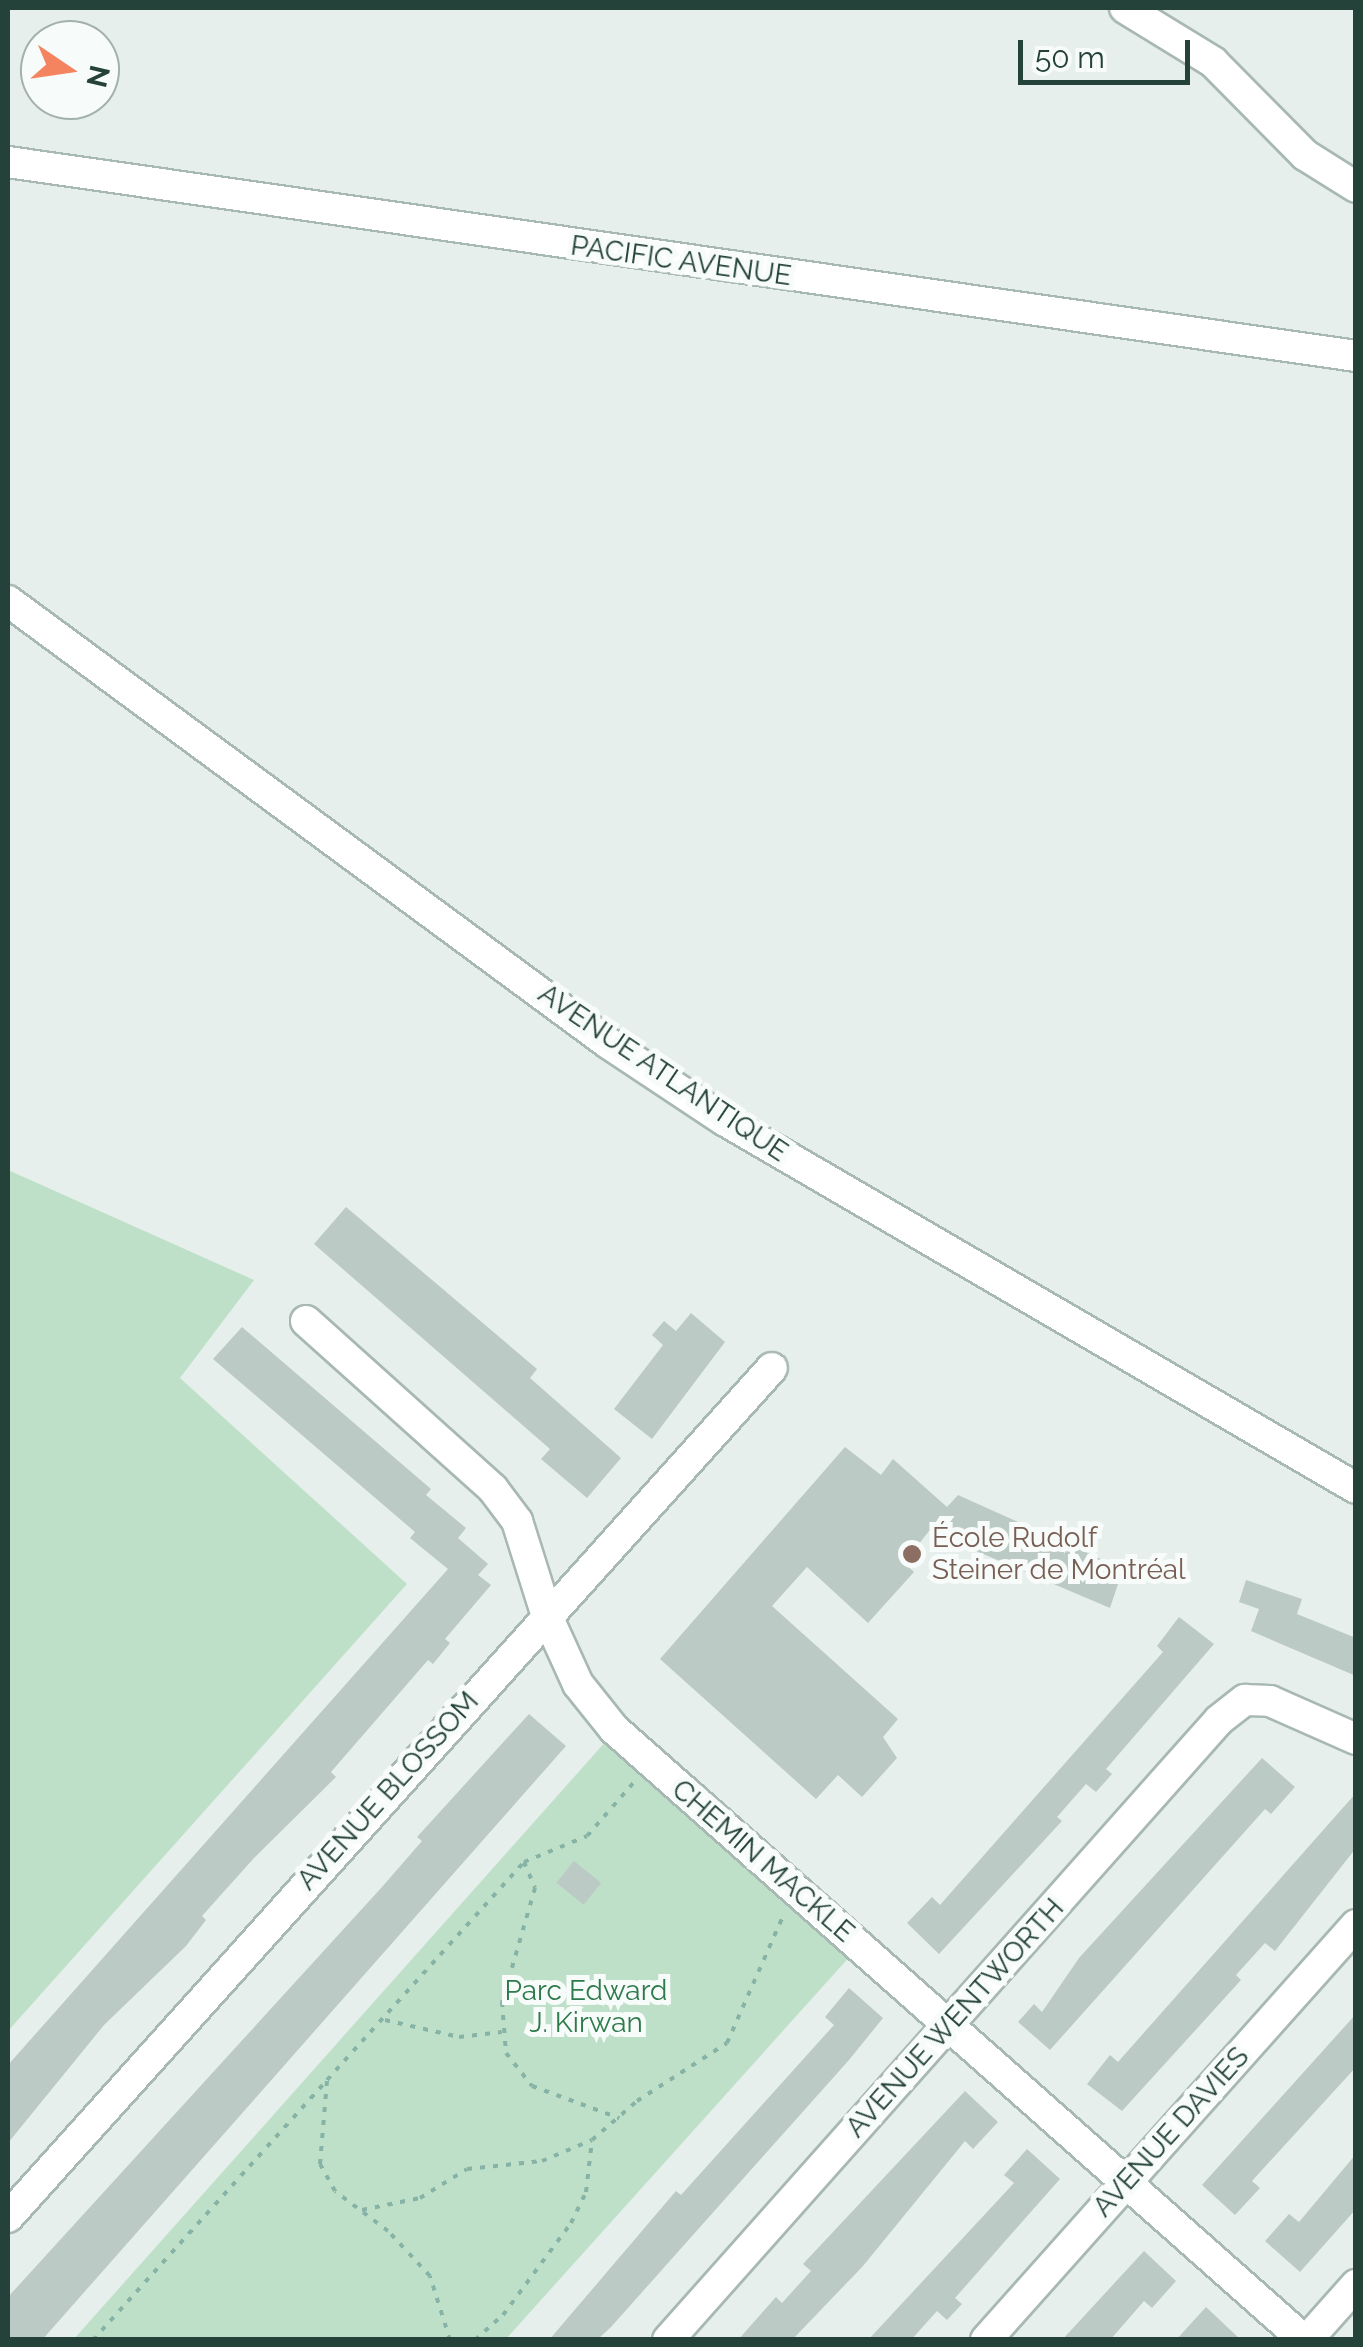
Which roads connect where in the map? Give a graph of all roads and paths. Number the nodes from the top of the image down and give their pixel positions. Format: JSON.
{"nodes":[{"id":1,"x":1125,"y":8,"type":"edge"},
{"id":2,"x":8,"y":162,"type":"edge"},
{"id":3,"x":1356,"y":187,"type":"edge"},
{"id":4,"x":1356,"y":356,"type":"edge"},
{"id":5,"x":8,"y":601,"type":"edge"},
{"id":6,"x":306,"y":1321,"type":"dead end"},
{"id":7,"x":772,"y":1368,"type":"dead end"},
{"id":8,"x":1356,"y":1488,"type":"edge"},
{"id":9,"x":547,"y":1616,"type":"junction"},
{"id":10,"x":1356,"y":1739,"type":"edge"},
{"id":11,"x":651,"y":1762,"type":"junction"},
{"id":12,"x":524,"y":1862,"type":"junction"},
{"id":13,"x":796,"y":1890,"type":"junction"},
{"id":14,"x":1356,"y":1925,"type":"edge"},
{"id":15,"x":385,"y":2020,"type":"junction"},
{"id":16,"x":948,"y":2025,"type":"junction"},
{"id":17,"x":502,"y":2032,"type":"junction"},
{"id":18,"x":327,"y":2080,"type":"junction"},
{"id":19,"x":619,"y":2118,"type":"junction"},
{"id":20,"x":592,"y":2140,"type":"junction"},
{"id":21,"x":1126,"y":2185,"type":"junction"},
{"id":22,"x":361,"y":2210,"type":"junction"},
{"id":23,"x":8,"y":2217,"type":"edge"},
{"id":24,"x":1356,"y":2285,"type":"edge"},
{"id":25,"x":93,"y":2340,"type":"edge"},
{"id":26,"x":450,"y":2340,"type":"edge"},
{"id":27,"x":475,"y":2340,"type":"edge"},
{"id":28,"x":668,"y":2340,"type":"edge"},
{"id":29,"x":986,"y":2340,"type":"edge"},
{"id":30,"x":1306,"y":2340,"type":"edge"}],
"edges":[{"from":1,"to":3,"type":"street"},
{"from":2,"to":4,"type":"street","name":"PACIFIC AVENUE"},
{"from":5,"to":8,"type":"street","name":"AVENUE ATLANTIQUE"},
{"from":6,"to":9,"type":"street","name":"CHEMIN MACKLE"},
{"from":7,"to":9,"type":"street","name":"AVENUE BLOSSOM"},
{"from":9,"to":11,"type":"street","name":"CHEMIN MACKLE"},
{"from":9,"to":23,"type":"street","name":"AVENUE BLOSSOM"},
{"from":10,"to":16,"type":"street","name":"AVENUE WENTWORTH"},
{"from":11,"to":12,"type":"path"},
{"from":11,"to":13,"type":"street","name":"CHEMIN MACKLE"},
{"from":12,"to":15,"type":"path"},
{"from":12,"to":17,"type":"path"},
{"from":13,"to":16,"type":"street","name":"CHEMIN MACKLE"},
{"from":13,"to":19,"type":"path"},
{"from":14,"to":21,"type":"street","name":"AVENUE DAVIES"},
{"from":15,"to":17,"type":"path"},
{"from":15,"to":18,"type":"path"},
{"from":16,"to":21,"type":"street","name":"CHEMIN MACKLE"},
{"from":16,"to":28,"type":"street","name":"AVENUE WENTWORTH"},
{"from":17,"to":19,"type":"path"},
{"from":18,"to":22,"type":"path"},
{"from":18,"to":25,"type":"path"},
{"from":19,"to":20,"type":"path"},
{"from":20,"to":22,"type":"path"},
{"from":20,"to":27,"type":"path"},
{"from":21,"to":29,"type":"street","name":"AVENUE DAVIES"},
{"from":21,"to":30,"type":"street","name":"CHEMIN MACKLE"},
{"from":22,"to":26,"type":"path"},
{"from":24,"to":30,"type":"street"}]}
